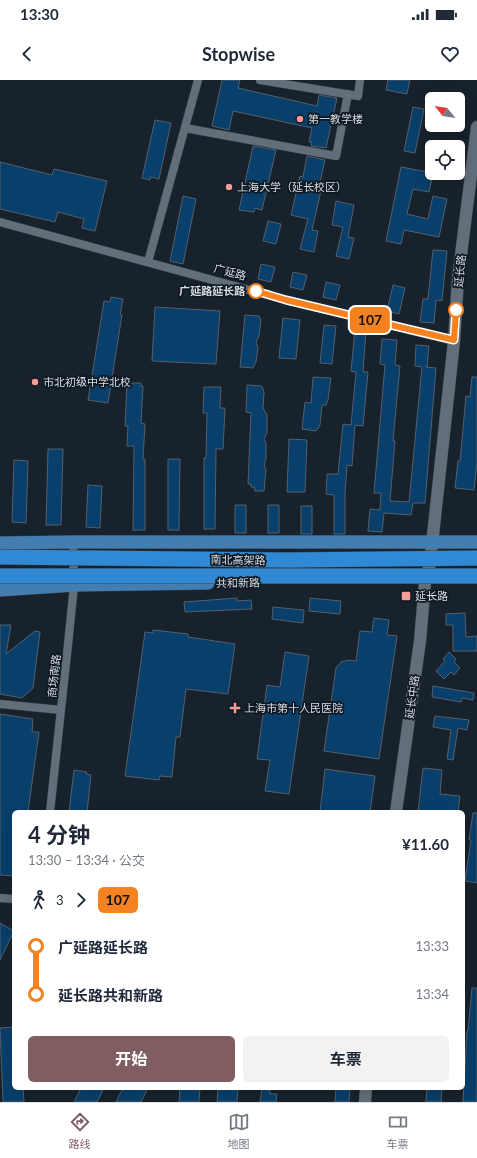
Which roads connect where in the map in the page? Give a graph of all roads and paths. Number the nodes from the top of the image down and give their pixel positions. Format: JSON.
{"nodes":[{"id":1,"x":198,"y":80,"type":"edge"},
{"id":2,"x":260,"y":80,"type":"edge"},
{"id":3,"x":360,"y":80,"type":"edge"},
{"id":4,"x":348,"y":94,"type":"junction"},
{"id":5,"x":477,"y":127,"type":"edge"},
{"id":6,"x":185,"y":128,"type":"junction"},
{"id":7,"x":0,"y":222,"type":"edge"},
{"id":8,"x":148,"y":262,"type":"junction"},
{"id":9,"x":454,"y":340,"type":"junction"},
{"id":10,"x":73,"y":542,"type":"junction"},
{"id":11,"x":432,"y":542,"type":"junction"},
{"id":12,"x":477,"y":542,"type":"edge"},
{"id":13,"x":0,"y":543,"type":"edge"},
{"id":14,"x":0,"y":557,"type":"edge"},
{"id":15,"x":477,"y":558,"type":"edge"},
{"id":16,"x":0,"y":576,"type":"edge"},
{"id":17,"x":477,"y":576,"type":"edge"},
{"id":18,"x":425,"y":582,"type":"junction"},
{"id":19,"x":477,"y":582,"type":"edge"},
{"id":20,"x":74,"y":585,"type":"junction"},
{"id":21,"x":0,"y":590,"type":"edge"},
{"id":22,"x":0,"y":704,"type":"edge"},
{"id":23,"x":61,"y":710,"type":"junction"},
{"id":24,"x":50,"y":810,"type":"edge"},
{"id":25,"x":396,"y":810,"type":"edge"},
{"id":26,"x":0,"y":898,"type":"edge"},
{"id":27,"x":12,"y":900,"type":"edge"},
{"id":28,"x":366,"y":1090,"type":"edge"},
{"id":29,"x":365,"y":1102,"type":"edge"}],
"edges":[{"from":1,"to":6,"type":"street"},
{"from":2,"to":4,"type":"street"},
{"from":3,"to":4,"type":"street"},
{"from":4,"to":6,"type":"street"},
{"from":5,"to":9,"type":"street","name":"延长路"},
{"from":6,"to":8,"type":"street"},
{"from":7,"to":8,"type":"street","name":"广延路"},
{"from":8,"to":9,"type":"street","name":"广延路"},
{"from":9,"to":11,"type":"street","name":"延长路"},
{"from":10,"to":11,"type":"main road"},
{"from":10,"to":13,"type":"main road"},
{"from":10,"to":20,"type":"street","name":"商场南路"},
{"from":11,"to":12,"type":"main road"},
{"from":11,"to":18,"type":"street","name":"延长路"},
{"from":14,"to":15,"type":"highway","name":"南北高架路","bridge":true},
{"from":16,"to":17,"type":"highway","name":"南北高架路","bridge":true},
{"from":18,"to":19,"type":"main road","name":"共和新路"},
{"from":18,"to":20,"type":"main road","name":"共和新路"},
{"from":18,"to":25,"type":"street","name":"延长中路"},
{"from":20,"to":21,"type":"main road","name":"共和新路"},
{"from":20,"to":23,"type":"street","name":"商场南路"},
{"from":22,"to":23,"type":"street"},
{"from":23,"to":24,"type":"street","name":"商场南路"},
{"from":26,"to":27,"type":"street"},
{"from":28,"to":29,"type":"street"}]}
